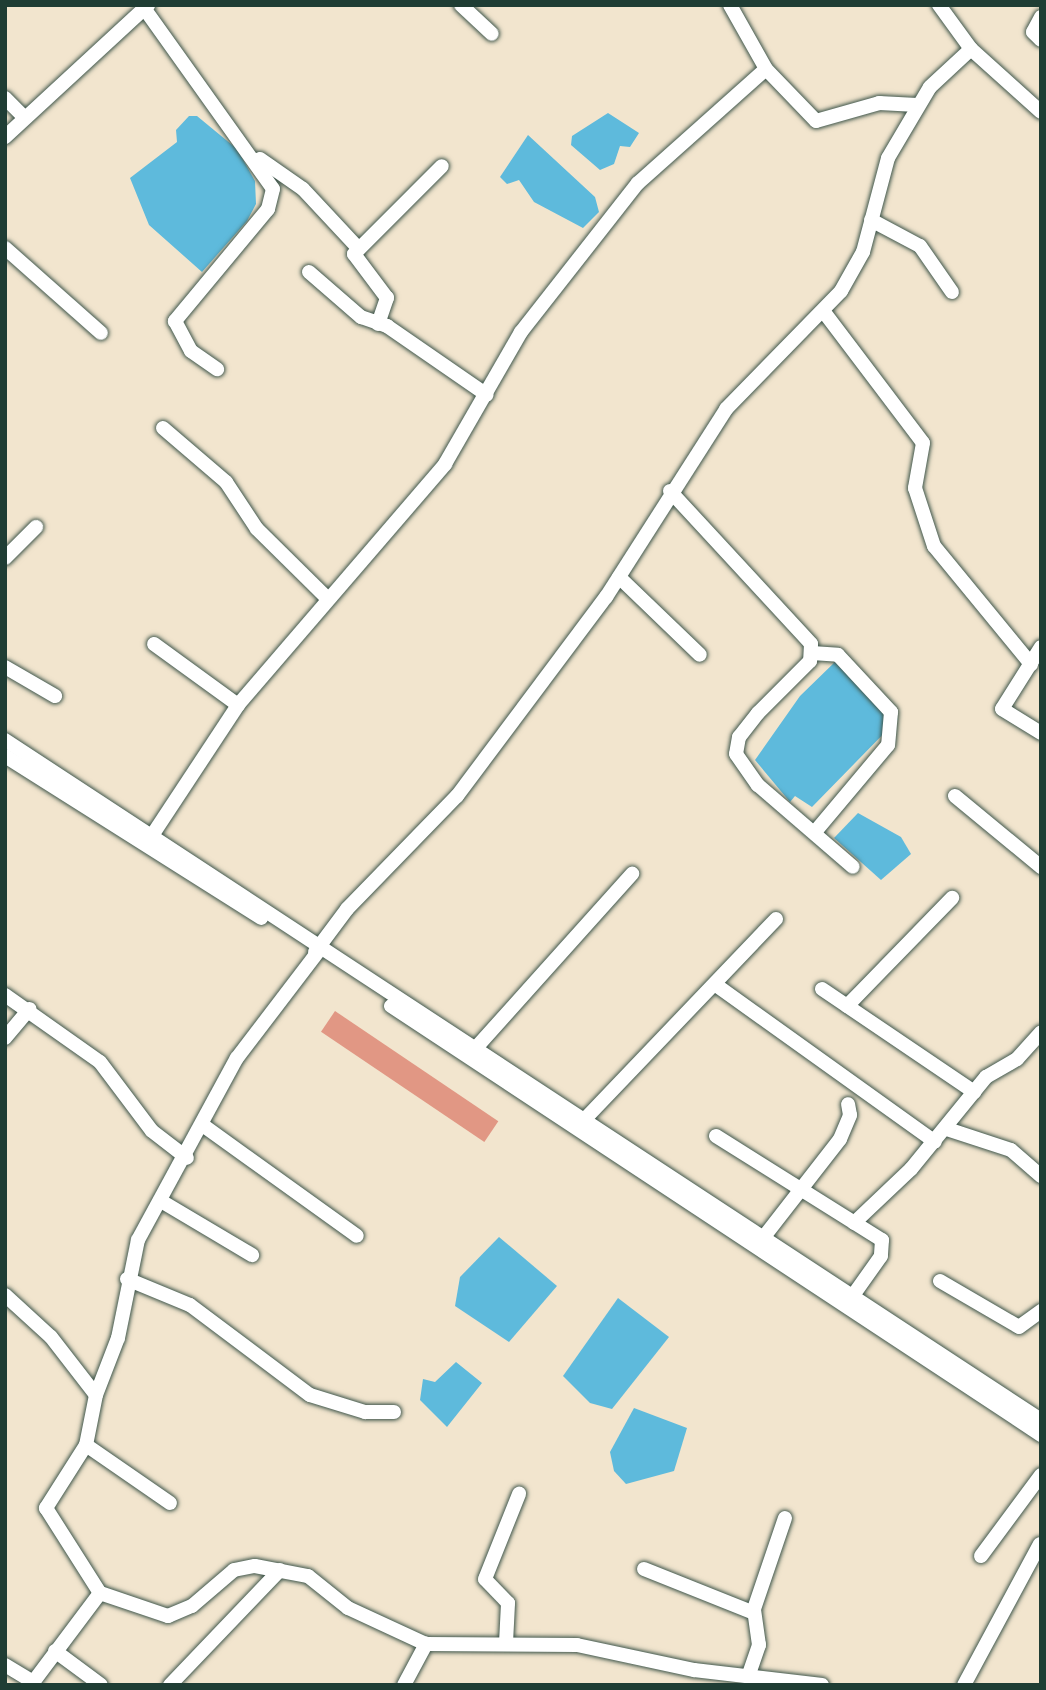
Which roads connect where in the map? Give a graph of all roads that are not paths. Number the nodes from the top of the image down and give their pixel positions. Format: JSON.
{"nodes":[{"id":1,"x":461,"y":5,"type":"edge"},
{"id":2,"x":730,"y":5,"type":"edge"},
{"id":3,"x":939,"y":5,"type":"edge"},
{"id":4,"x":146,"y":7,"type":"edge"},
{"id":5,"x":1041,"y":17,"type":"edge"},
{"id":6,"x":492,"y":34,"type":"dead end"},
{"id":7,"x":1041,"y":40,"type":"edge"},
{"id":8,"x":971,"y":49,"type":"junction"},
{"id":9,"x":766,"y":69,"type":"junction"},
{"id":10,"x":5,"y":98,"type":"edge"},
{"id":11,"x":917,"y":106,"type":"junction"},
{"id":12,"x":1041,"y":112,"type":"edge"},
{"id":13,"x":24,"y":117,"type":"junction"},
{"id":14,"x":5,"y":137,"type":"edge"},
{"id":15,"x":247,"y":150,"type":"junction"},
{"id":16,"x":442,"y":166,"type":"dead end"},
{"id":17,"x":871,"y":220,"type":"junction"},
{"id":18,"x":357,"y":247,"type":"junction"},
{"id":19,"x":5,"y":248,"type":"edge"},
{"id":20,"x":309,"y":272,"type":"dead end"},
{"id":21,"x":952,"y":292,"type":"dead end"},
{"id":22,"x":824,"y":312,"type":"junction"},
{"id":23,"x":378,"y":324,"type":"junction"},
{"id":24,"x":101,"y":333,"type":"dead end"},
{"id":25,"x":216,"y":369,"type":"dead end"},
{"id":26,"x":487,"y":395,"type":"junction"},
{"id":27,"x":163,"y":428,"type":"dead end"},
{"id":28,"x":670,"y":491,"type":"junction"},
{"id":29,"x":36,"y":527,"type":"dead end"},
{"id":30,"x":5,"y":558,"type":"edge"},
{"id":31,"x":619,"y":577,"type":"junction"},
{"id":32,"x":327,"y":597,"type":"junction"},
{"id":33,"x":154,"y":644,"type":"dead end"},
{"id":34,"x":1041,"y":647,"type":"edge"},
{"id":35,"x":812,"y":653,"type":"junction"},
{"id":36,"x":700,"y":655,"type":"dead end"},
{"id":37,"x":1031,"y":664,"type":"junction"},
{"id":38,"x":5,"y":667,"type":"edge"},
{"id":39,"x":55,"y":696,"type":"dead end"},
{"id":40,"x":238,"y":705,"type":"junction"},
{"id":41,"x":1041,"y":733,"type":"edge"},
{"id":42,"x":5,"y":740,"type":"edge"},
{"id":43,"x":5,"y":756,"type":"edge"},
{"id":44,"x":955,"y":796,"type":"dead end"},
{"id":45,"x":815,"y":832,"type":"junction"},
{"id":46,"x":153,"y":834,"type":"junction"},
{"id":47,"x":853,"y":867,"type":"dead end"},
{"id":48,"x":1041,"y":867,"type":"edge"},
{"id":49,"x":632,"y":874,"type":"dead end"},
{"id":50,"x":952,"y":898,"type":"dead end"},
{"id":51,"x":776,"y":919,"type":"dead end"},
{"id":52,"x":317,"y":951,"type":"junction"},
{"id":53,"x":716,"y":985,"type":"junction"},
{"id":54,"x":822,"y":989,"type":"dead end"},
{"id":55,"x":5,"y":995,"type":"edge"},
{"id":56,"x":848,"y":1006,"type":"junction"},
{"id":57,"x":29,"y":1009,"type":"junction"},
{"id":58,"x":1041,"y":1032,"type":"edge"},
{"id":59,"x":5,"y":1038,"type":"edge"},
{"id":60,"x":474,"y":1049,"type":"junction"},
{"id":61,"x":974,"y":1092,"type":"junction"},
{"id":62,"x":848,"y":1104,"type":"dead end"},
{"id":63,"x":584,"y":1120,"type":"junction"},
{"id":64,"x":204,"y":1126,"type":"junction"},
{"id":65,"x":947,"y":1129,"type":"junction"},
{"id":66,"x":716,"y":1136,"type":"dead end"},
{"id":67,"x":935,"y":1142,"type":"junction"},
{"id":68,"x":187,"y":1158,"type":"junction"},
{"id":69,"x":1041,"y":1176,"type":"edge"},
{"id":70,"x":799,"y":1191,"type":"junction"},
{"id":71,"x":161,"y":1201,"type":"junction"},
{"id":72,"x":854,"y":1223,"type":"junction"},
{"id":73,"x":357,"y":1236,"type":"dead end"},
{"id":74,"x":763,"y":1238,"type":"junction"},
{"id":75,"x":252,"y":1255,"type":"dead end"},
{"id":76,"x":127,"y":1279,"type":"junction"},
{"id":77,"x":940,"y":1281,"type":"dead end"},
{"id":78,"x":831,"y":1291,"type":"junction"},
{"id":79,"x":5,"y":1295,"type":"edge"},
{"id":80,"x":852,"y":1297,"type":"junction"},
{"id":81,"x":1041,"y":1311,"type":"edge"},
{"id":82,"x":96,"y":1395,"type":"junction"},
{"id":83,"x":394,"y":1412,"type":"dead end"},
{"id":84,"x":1041,"y":1420,"type":"edge"},
{"id":85,"x":1041,"y":1435,"type":"edge"},
{"id":86,"x":86,"y":1444,"type":"junction"},
{"id":87,"x":1041,"y":1475,"type":"edge"},
{"id":88,"x":520,"y":1494,"type":"dead end"},
{"id":89,"x":170,"y":1503,"type":"dead end"},
{"id":90,"x":785,"y":1518,"type":"dead end"},
{"id":91,"x":1040,"y":1544,"type":"edge"},
{"id":92,"x":981,"y":1556,"type":"dead end"},
{"id":93,"x":644,"y":1569,"type":"dead end"},
{"id":94,"x":280,"y":1570,"type":"junction"},
{"id":95,"x":100,"y":1593,"type":"junction"},
{"id":96,"x":754,"y":1613,"type":"junction"},
{"id":97,"x":506,"y":1643,"type":"junction"},
{"id":98,"x":426,"y":1644,"type":"junction"},
{"id":99,"x":55,"y":1651,"type":"junction"},
{"id":100,"x":5,"y":1665,"type":"edge"},
{"id":101,"x":749,"y":1674,"type":"junction"},
{"id":102,"x":32,"y":1683,"type":"edge"},
{"id":103,"x":101,"y":1685,"type":"edge"},
{"id":104,"x":170,"y":1685,"type":"edge"},
{"id":105,"x":404,"y":1685,"type":"edge"},
{"id":106,"x":822,"y":1685,"type":"edge"},
{"id":107,"x":964,"y":1685,"type":"edge"}],
"edges":[{"from":1,"to":6,"type":"street"},
{"from":2,"to":9,"type":"street"},
{"from":3,"to":8,"type":"street"},
{"from":4,"to":13,"type":"street"},
{"from":4,"to":15,"type":"street"},
{"from":5,"to":7,"type":"street"},
{"from":8,"to":11,"type":"street"},
{"from":8,"to":12,"type":"street"},
{"from":9,"to":11,"type":"street"},
{"from":9,"to":26,"type":"street"},
{"from":10,"to":13,"type":"street"},
{"from":11,"to":17,"type":"street"},
{"from":13,"to":14,"type":"street"},
{"from":15,"to":18,"type":"street"},
{"from":15,"to":25,"type":"street"},
{"from":16,"to":18,"type":"street"},
{"from":17,"to":21,"type":"street"},
{"from":17,"to":22,"type":"street"},
{"from":18,"to":23,"type":"street"},
{"from":19,"to":24,"type":"street"},
{"from":20,"to":23,"type":"street"},
{"from":22,"to":28,"type":"street"},
{"from":22,"to":37,"type":"street"},
{"from":23,"to":26,"type":"street"},
{"from":26,"to":32,"type":"street"},
{"from":27,"to":32,"type":"street"},
{"from":28,"to":31,"type":"street"},
{"from":28,"to":35,"type":"street"},
{"from":29,"to":30,"type":"street"},
{"from":31,"to":36,"type":"street"},
{"from":31,"to":52,"type":"street"},
{"from":32,"to":40,"type":"street"},
{"from":33,"to":40,"type":"street"},
{"from":34,"to":37,"type":"street"},
{"from":35,"to":45,"type":"street"},
{"from":35,"to":45,"type":"street"},
{"from":37,"to":41,"type":"street"},
{"from":38,"to":39,"type":"street"},
{"from":40,"to":46,"type":"street"},
{"from":42,"to":46,"type":"street"},
{"from":43,"to":52,"type":"street"},
{"from":44,"to":48,"type":"street"},
{"from":45,"to":47,"type":"street"},
{"from":46,"to":52,"type":"street"},
{"from":49,"to":60,"type":"street"},
{"from":50,"to":56,"type":"street"},
{"from":51,"to":53,"type":"street"},
{"from":52,"to":60,"type":"street"},
{"from":52,"to":64,"type":"street"},
{"from":52,"to":78,"type":"street"},
{"from":53,"to":63,"type":"street"},
{"from":53,"to":67,"type":"street"},
{"from":54,"to":56,"type":"street"},
{"from":55,"to":57,"type":"street"},
{"from":56,"to":61,"type":"street"},
{"from":57,"to":59,"type":"street"},
{"from":57,"to":68,"type":"street"},
{"from":58,"to":61,"type":"street"},
{"from":60,"to":63,"type":"street"},
{"from":61,"to":65,"type":"street"},
{"from":62,"to":70,"type":"street"},
{"from":63,"to":74,"type":"street"},
{"from":64,"to":68,"type":"street"},
{"from":64,"to":73,"type":"street"},
{"from":65,"to":67,"type":"street"},
{"from":65,"to":69,"type":"street"},
{"from":66,"to":70,"type":"street"},
{"from":67,"to":72,"type":"street"},
{"from":68,"to":71,"type":"street"},
{"from":70,"to":72,"type":"street"},
{"from":70,"to":74,"type":"street"},
{"from":71,"to":75,"type":"street"},
{"from":71,"to":76,"type":"street"},
{"from":72,"to":80,"type":"street"},
{"from":74,"to":78,"type":"street"},
{"from":76,"to":82,"type":"street"},
{"from":76,"to":83,"type":"street"},
{"from":77,"to":81,"type":"street"},
{"from":78,"to":80,"type":"street"},
{"from":78,"to":85,"type":"street"},
{"from":79,"to":82,"type":"street"},
{"from":80,"to":84,"type":"street"},
{"from":82,"to":86,"type":"street"},
{"from":86,"to":89,"type":"street"},
{"from":86,"to":95,"type":"street"},
{"from":87,"to":92,"type":"street"},
{"from":88,"to":97,"type":"street"},
{"from":90,"to":96,"type":"street"},
{"from":91,"to":107,"type":"street"},
{"from":93,"to":96,"type":"street"},
{"from":94,"to":95,"type":"street"},
{"from":94,"to":98,"type":"street"},
{"from":94,"to":104,"type":"street"},
{"from":95,"to":99,"type":"street"},
{"from":96,"to":101,"type":"street"},
{"from":97,"to":98,"type":"street"},
{"from":97,"to":101,"type":"street"},
{"from":98,"to":105,"type":"street"},
{"from":99,"to":102,"type":"street"},
{"from":99,"to":103,"type":"street"},
{"from":100,"to":102,"type":"street"},
{"from":101,"to":106,"type":"street"}]}
